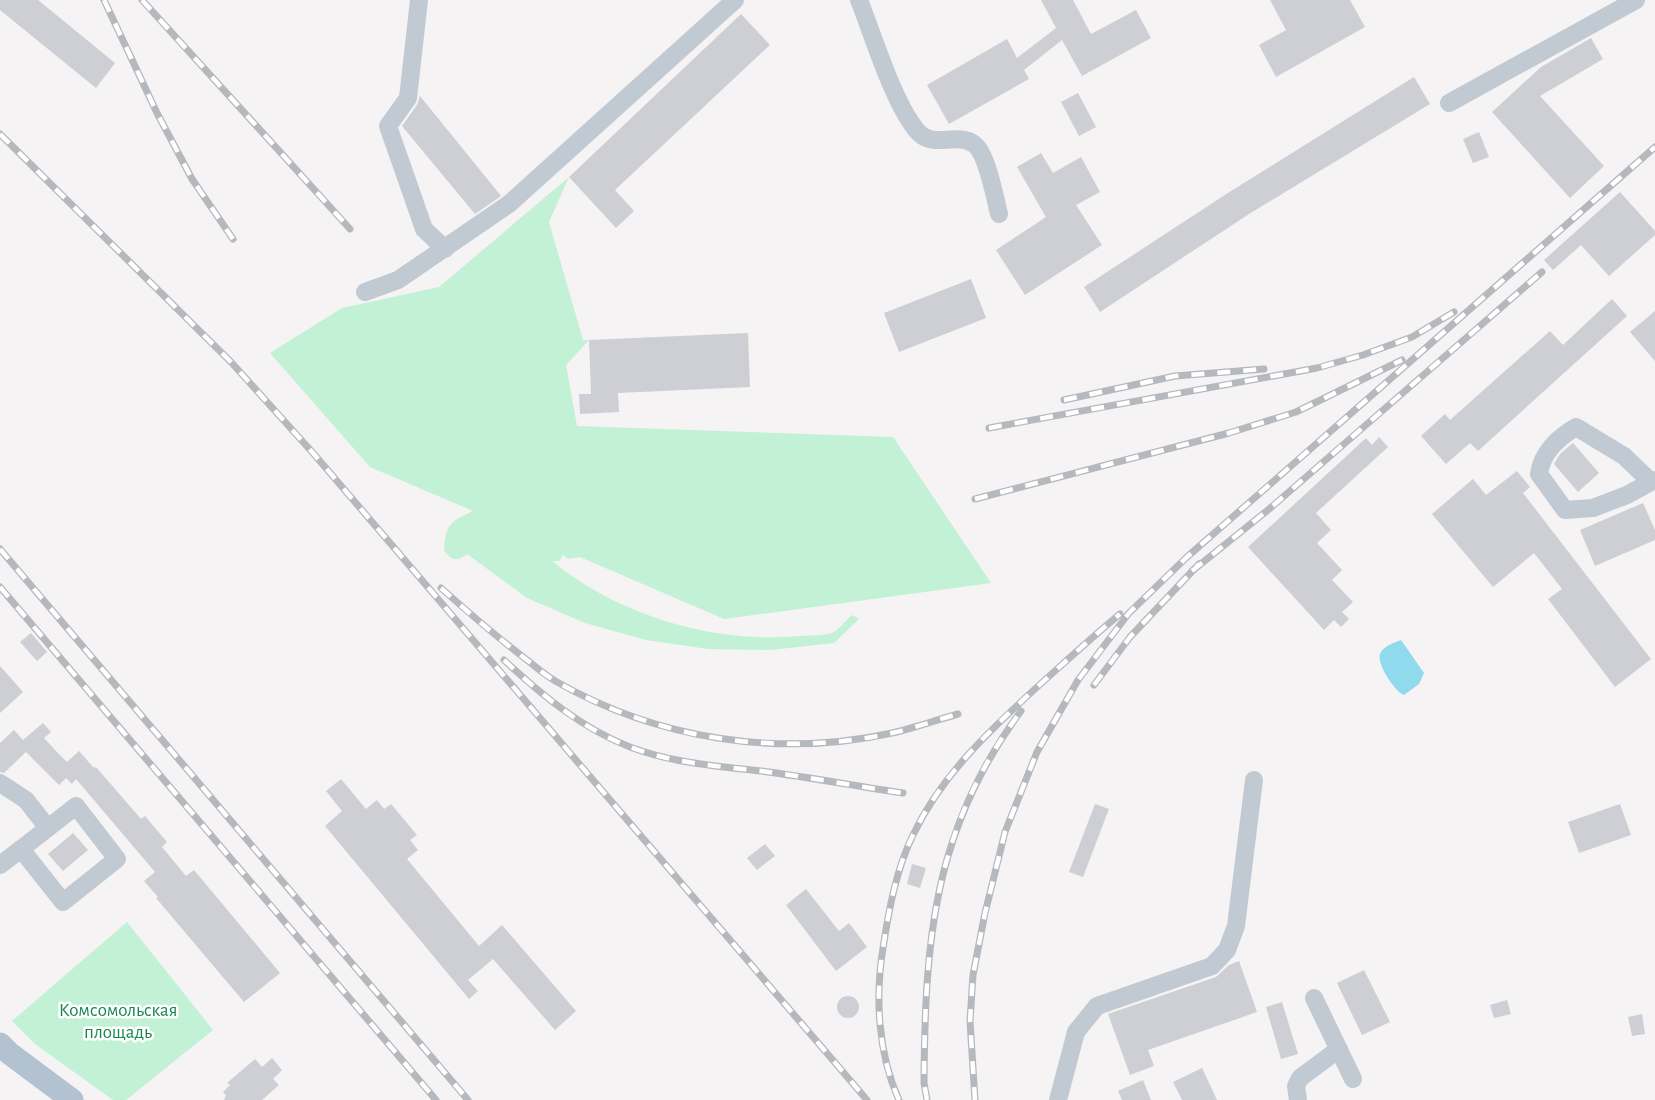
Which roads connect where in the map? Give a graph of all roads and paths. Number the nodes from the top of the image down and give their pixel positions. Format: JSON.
{"nodes":[{"id":1,"x":419,"y":0,"type":"edge"},
{"id":2,"x":735,"y":0,"type":"edge"},
{"id":3,"x":859,"y":0,"type":"edge"},
{"id":4,"x":1636,"y":0,"type":"edge"},
{"id":5,"x":1450,"y":103,"type":"dead end"},
{"id":6,"x":999,"y":214,"type":"dead end"},
{"id":7,"x":445,"y":249,"type":"junction"},
{"id":8,"x":365,"y":292,"type":"dead end"},
{"id":9,"x":1653,"y":481,"type":"edge"},
{"id":10,"x":1254,"y":780,"type":"dead end"},
{"id":11,"x":0,"y":783,"type":"edge"},
{"id":12,"x":48,"y":828,"type":"junction"},
{"id":13,"x":21,"y":849,"type":"junction"},
{"id":14,"x":0,"y":865,"type":"edge"},
{"id":15,"x":1314,"y":998,"type":"dead end"},
{"id":16,"x":0,"y":1044,"type":"edge"},
{"id":17,"x":1339,"y":1049,"type":"junction"},
{"id":18,"x":1353,"y":1079,"type":"dead end"},
{"id":19,"x":72,"y":1100,"type":"edge"},
{"id":20,"x":1058,"y":1100,"type":"edge"},
{"id":21,"x":1298,"y":1100,"type":"edge"}],
"edges":[{"from":1,"to":7,"type":"street"},
{"from":2,"to":7,"type":"street"},
{"from":3,"to":6,"type":"street"},
{"from":4,"to":5,"type":"street"},
{"from":7,"to":8,"type":"street"},
{"from":9,"to":9,"type":"street"},
{"from":10,"to":20,"type":"street"},
{"from":11,"to":12,"type":"street"},
{"from":12,"to":13,"type":"street"},
{"from":12,"to":13,"type":"street"},
{"from":13,"to":14,"type":"street"},
{"from":15,"to":17,"type":"street"},
{"from":16,"to":19,"type":"main road"},
{"from":17,"to":18,"type":"street"},
{"from":17,"to":21,"type":"street"}]}
